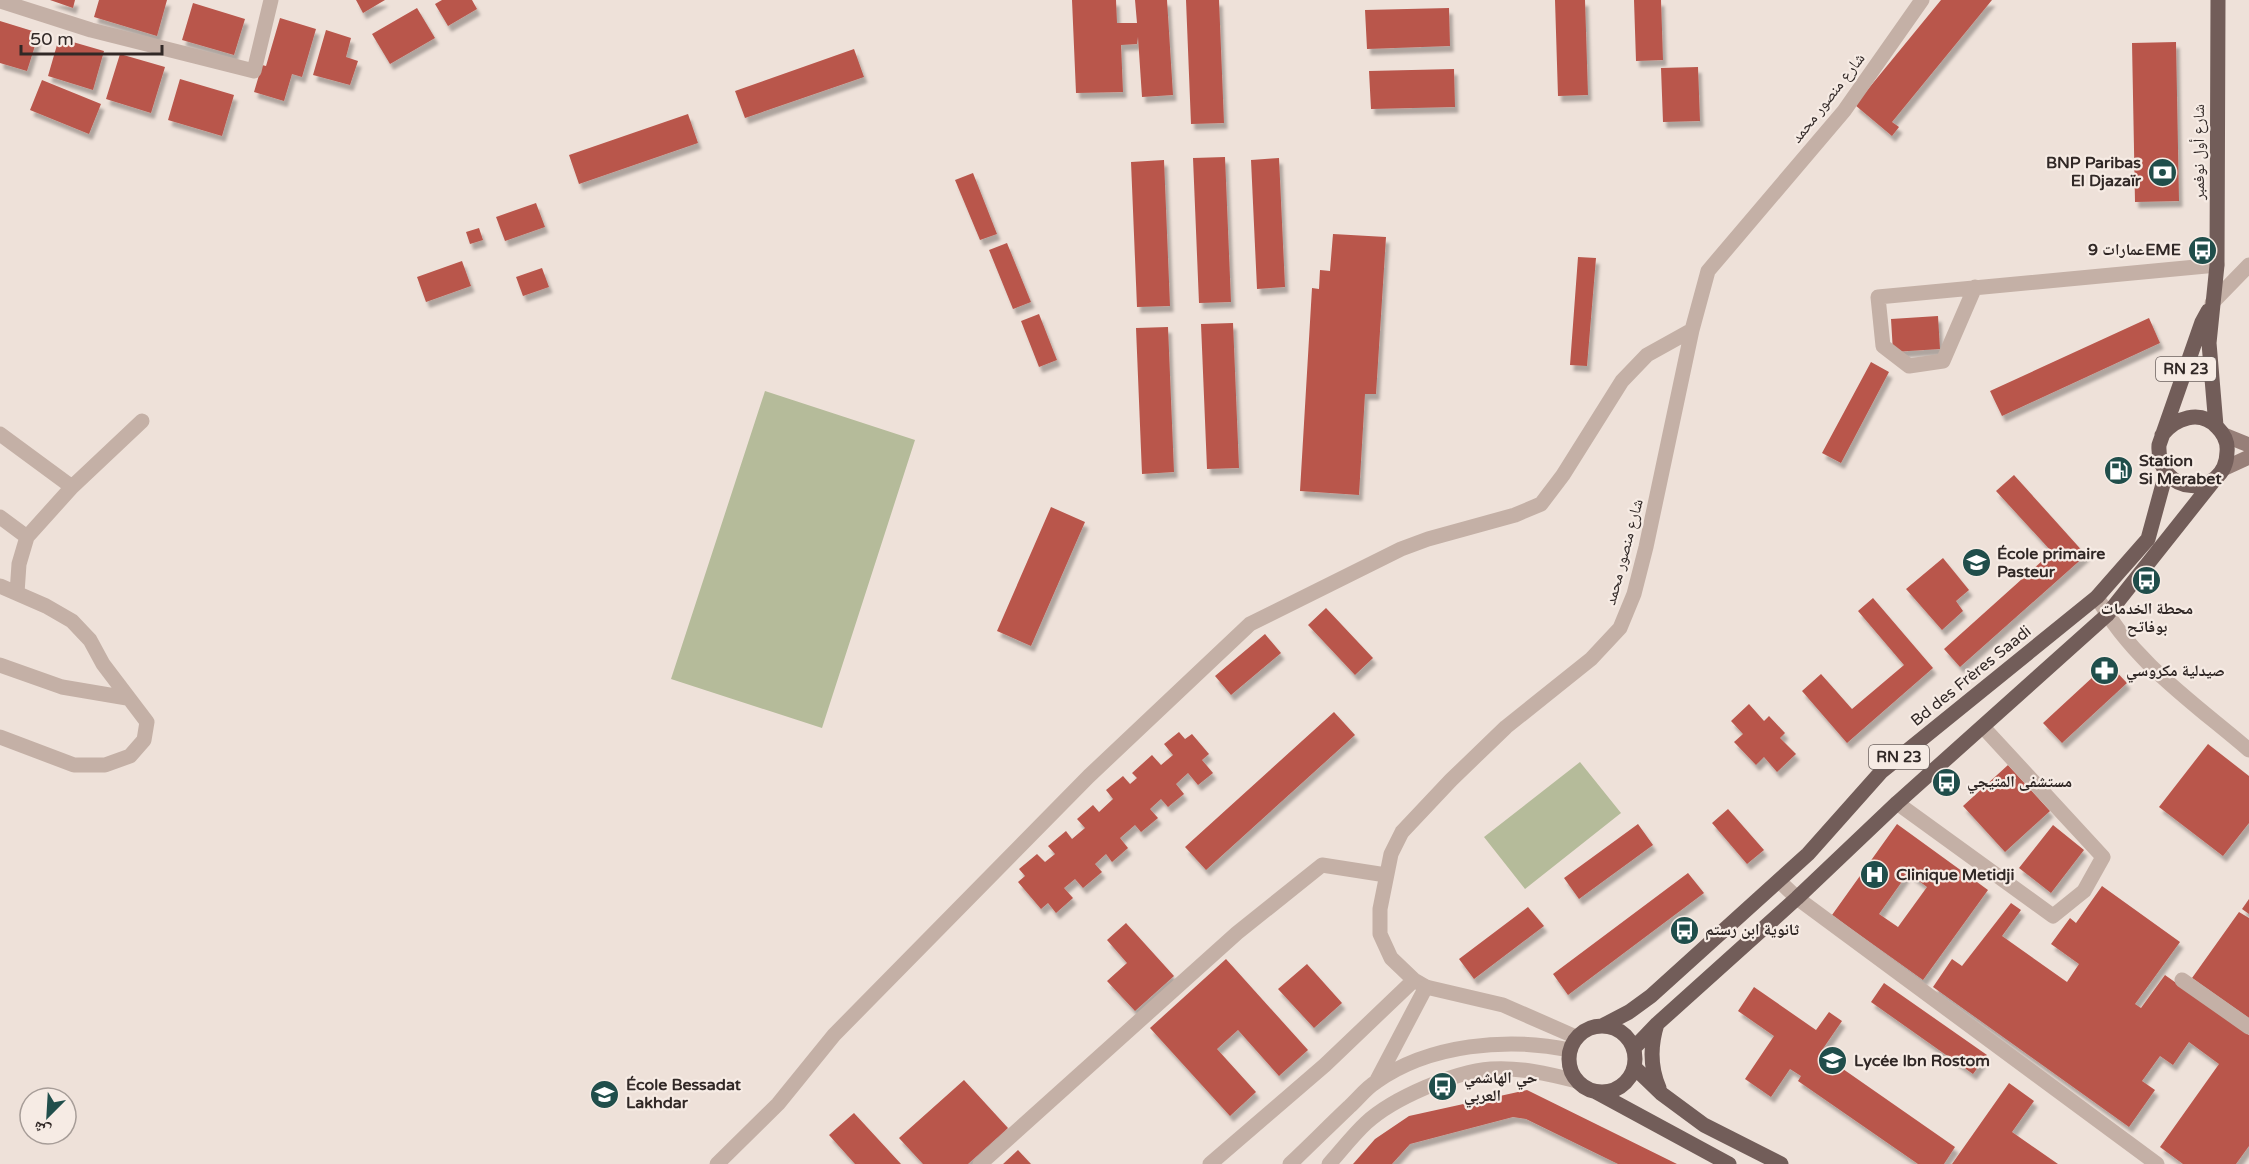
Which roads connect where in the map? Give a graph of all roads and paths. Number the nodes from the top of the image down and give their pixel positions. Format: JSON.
{"nodes":[{"id":1,"x":271,"y":0,"type":"edge"},
{"id":2,"x":1922,"y":0,"type":"edge"},
{"id":3,"x":2218,"y":0,"type":"edge"},
{"id":4,"x":0,"y":1,"type":"edge"},
{"id":5,"x":2217,"y":265,"type":"junction"},
{"id":6,"x":2249,"y":265,"type":"edge"},
{"id":7,"x":1975,"y":287,"type":"junction"},
{"id":8,"x":2212,"y":303,"type":"junction"},
{"id":9,"x":1692,"y":330,"type":"junction"},
{"id":10,"x":142,"y":421,"type":"dead end"},
{"id":11,"x":2220,"y":430,"type":"junction"},
{"id":12,"x":0,"y":434,"type":"edge"},
{"id":13,"x":2162,"y":435,"type":"junction"},
{"id":14,"x":2249,"y":445,"type":"edge"},
{"id":15,"x":2249,"y":458,"type":"edge"},
{"id":16,"x":2166,"y":473,"type":"junction"},
{"id":17,"x":2219,"y":474,"type":"junction"},
{"id":18,"x":72,"y":487,"type":"junction"},
{"id":19,"x":0,"y":517,"type":"edge"},
{"id":20,"x":27,"y":537,"type":"junction"},
{"id":21,"x":0,"y":586,"type":"edge"},
{"id":22,"x":17,"y":593,"type":"junction"},
{"id":23,"x":2097,"y":597,"type":"junction"},
{"id":24,"x":2107,"y":615,"type":"junction"},
{"id":25,"x":0,"y":665,"type":"edge"},
{"id":26,"x":127,"y":698,"type":"junction"},
{"id":27,"x":1983,"y":727,"type":"junction"},
{"id":28,"x":0,"y":737,"type":"edge"},
{"id":29,"x":2249,"y":750,"type":"edge"},
{"id":30,"x":1897,"y":802,"type":"junction"},
{"id":31,"x":1386,"y":875,"type":"junction"},
{"id":32,"x":1779,"y":881,"type":"junction"},
{"id":33,"x":1797,"y":898,"type":"junction"},
{"id":34,"x":2182,"y":980,"type":"dead end"},
{"id":35,"x":1420,"y":983,"type":"junction"},
{"id":36,"x":1657,"y":1024,"type":"junction"},
{"id":37,"x":1604,"y":1025,"type":"junction"},
{"id":38,"x":2249,"y":1027,"type":"edge"},
{"id":39,"x":1573,"y":1043,"type":"junction"},
{"id":40,"x":1634,"y":1048,"type":"junction"},
{"id":41,"x":1634,"y":1067,"type":"junction"},
{"id":42,"x":1577,"y":1081,"type":"junction"},
{"id":43,"x":1376,"y":1082,"type":"junction"},
{"id":44,"x":1593,"y":1091,"type":"junction"},
{"id":45,"x":1662,"y":1094,"type":"junction"},
{"id":46,"x":717,"y":1164,"type":"edge"},
{"id":47,"x":980,"y":1164,"type":"edge"},
{"id":48,"x":1210,"y":1164,"type":"edge"},
{"id":49,"x":1290,"y":1164,"type":"edge"},
{"id":50,"x":1329,"y":1164,"type":"edge"},
{"id":51,"x":1729,"y":1164,"type":"edge"},
{"id":52,"x":1781,"y":1164,"type":"edge"},
{"id":53,"x":2157,"y":1164,"type":"edge"}],
"edges":[{"from":1,"to":4,"type":"street"},
{"from":2,"to":9,"type":"street","name":"شارع منصور محمد"},
{"from":3,"to":5,"type":"main road","name":"شارع أول نوفمبر","number":"RN 23"},
{"from":5,"to":7,"type":"street"},
{"from":5,"to":8,"type":"main road","name":"شارع أول نوفمبر","number":"RN 23"},
{"from":6,"to":8,"type":"street"},
{"from":7,"to":7,"type":"street"},
{"from":8,"to":11,"type":"main road","number":"RN 23"},
{"from":8,"to":13,"type":"main road","number":"RN 23"},
{"from":9,"to":31,"type":"street","name":"شارع منصور محمد"},
{"from":9,"to":46,"type":"street"},
{"from":10,"to":18,"type":"street"},
{"from":11,"to":13,"type":"main road"},
{"from":11,"to":14,"type":"main road"},
{"from":11,"to":17,"type":"main road"},
{"from":12,"to":18,"type":"street"},
{"from":13,"to":16,"type":"main road"},
{"from":15,"to":17,"type":"main road"},
{"from":16,"to":17,"type":"main road"},
{"from":16,"to":23,"type":"main road","name":"Bd des Frères Saadi","number":"RN 23"},
{"from":17,"to":24,"type":"main road","number":"RN 23"},
{"from":18,"to":20,"type":"street"},
{"from":19,"to":20,"type":"street"},
{"from":20,"to":22,"type":"street"},
{"from":21,"to":22,"type":"street"},
{"from":22,"to":26,"type":"street"},
{"from":23,"to":24,"type":"street"},
{"from":23,"to":32,"type":"main road","name":"Bd des Frères Saadi","number":"RN 23"},
{"from":24,"to":27,"type":"main road","number":"RN 23"},
{"from":24,"to":29,"type":"street"},
{"from":25,"to":26,"type":"street"},
{"from":26,"to":28,"type":"street"},
{"from":27,"to":30,"type":"main road","number":"RN 23"},
{"from":27,"to":30,"type":"street"},
{"from":30,"to":33,"type":"main road","number":"RN 23"},
{"from":31,"to":35,"type":"street","name":"شارع منصور محمد"},
{"from":31,"to":47,"type":"street"},
{"from":32,"to":33,"type":"street"},
{"from":32,"to":37,"type":"main road","name":"Bd des Frères Saadi","number":"RN 23"},
{"from":33,"to":36,"type":"main road","number":"RN 23"},
{"from":33,"to":53,"type":"street"},
{"from":34,"to":38,"type":"street"},
{"from":35,"to":39,"type":"street"},
{"from":35,"to":43,"type":"street"},
{"from":35,"to":48,"type":"street"},
{"from":36,"to":40,"type":"main road","number":"RN 23"},
{"from":36,"to":45,"type":"main road"},
{"from":37,"to":39,"type":"main road"},
{"from":37,"to":40,"type":"main road"},
{"from":39,"to":42,"type":"main road"},
{"from":39,"to":43,"type":"street"},
{"from":40,"to":41,"type":"main road"},
{"from":41,"to":44,"type":"main road"},
{"from":41,"to":45,"type":"main road"},
{"from":42,"to":44,"type":"main road"},
{"from":42,"to":50,"type":"street"},
{"from":43,"to":49,"type":"street"},
{"from":44,"to":51,"type":"main road"},
{"from":45,"to":52,"type":"main road"}]}
